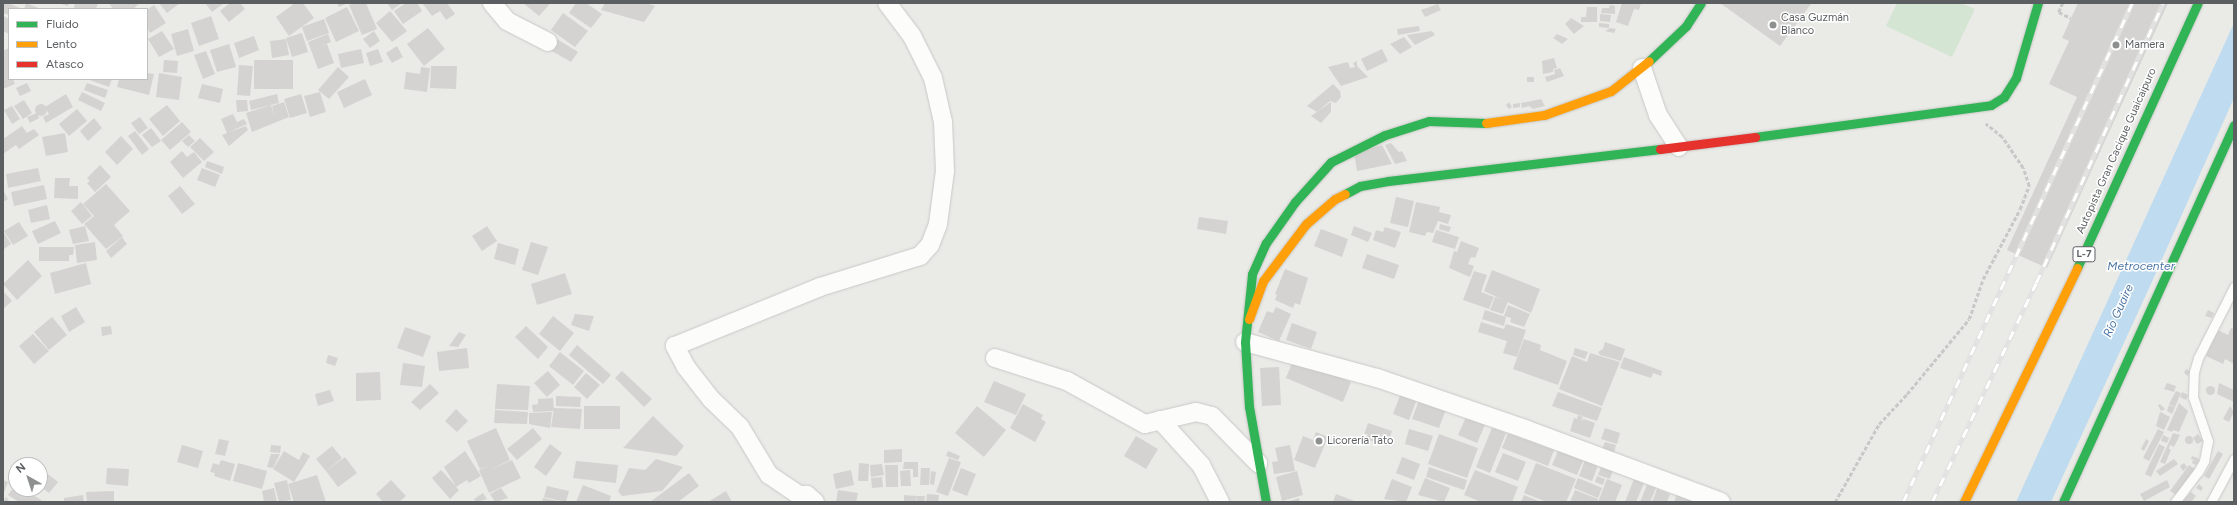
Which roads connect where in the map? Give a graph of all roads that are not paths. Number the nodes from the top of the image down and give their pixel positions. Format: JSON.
{"nodes":[{"id":1,"x":492,"y":3,"type":"edge"},
{"id":2,"x":887,"y":3,"type":"edge"},
{"id":3,"x":1701,"y":3,"type":"edge"},
{"id":4,"x":2038,"y":3,"type":"edge"},
{"id":5,"x":2198,"y":3,"type":"edge"},
{"id":6,"x":548,"y":42,"type":"dead end"},
{"id":7,"x":1642,"y":68,"type":"junction"},
{"id":8,"x":2234,"y":125,"type":"edge"},
{"id":9,"x":1679,"y":147,"type":"junction"},
{"id":10,"x":2234,"y":287,"type":"edge"},
{"id":11,"x":1249,"y":319,"type":"junction"},
{"id":12,"x":1245,"y":342,"type":"junction"},
{"id":13,"x":995,"y":358,"type":"dead end"},
{"id":14,"x":1160,"y":420,"type":"junction"},
{"id":15,"x":2234,"y":459,"type":"edge"},
{"id":16,"x":1258,"y":463,"type":"junction"},
{"id":17,"x":815,"y":502,"type":"edge"},
{"id":18,"x":1220,"y":502,"type":"edge"},
{"id":19,"x":1266,"y":502,"type":"edge"},
{"id":20,"x":1721,"y":502,"type":"edge"},
{"id":21,"x":1964,"y":502,"type":"edge"},
{"id":22,"x":2063,"y":502,"type":"edge"},
{"id":23,"x":2175,"y":502,"type":"edge"},
{"id":24,"x":2211,"y":502,"type":"edge"}],
"edges":[{"from":1,"to":6,"type":"street"},
{"from":2,"to":17,"type":"street"},
{"from":3,"to":7,"type":"main road"},
{"from":4,"to":9,"type":"main road"},
{"from":5,"to":21,"type":"main road","name":"Autopista Gran Cacique Guaicaipuro","number":"L-7"},
{"from":7,"to":9,"type":"street"},
{"from":7,"to":11,"type":"main road"},
{"from":8,"to":22,"type":"main road"},
{"from":9,"to":11,"type":"main road"},
{"from":10,"to":23,"type":"lane"},
{"from":11,"to":12,"type":"main road"},
{"from":12,"to":16,"type":"main road"},
{"from":12,"to":20,"type":"street"},
{"from":13,"to":14,"type":"street"},
{"from":14,"to":16,"type":"street"},
{"from":14,"to":18,"type":"street"},
{"from":15,"to":24,"type":"lane"},
{"from":16,"to":19,"type":"main road"}]}
